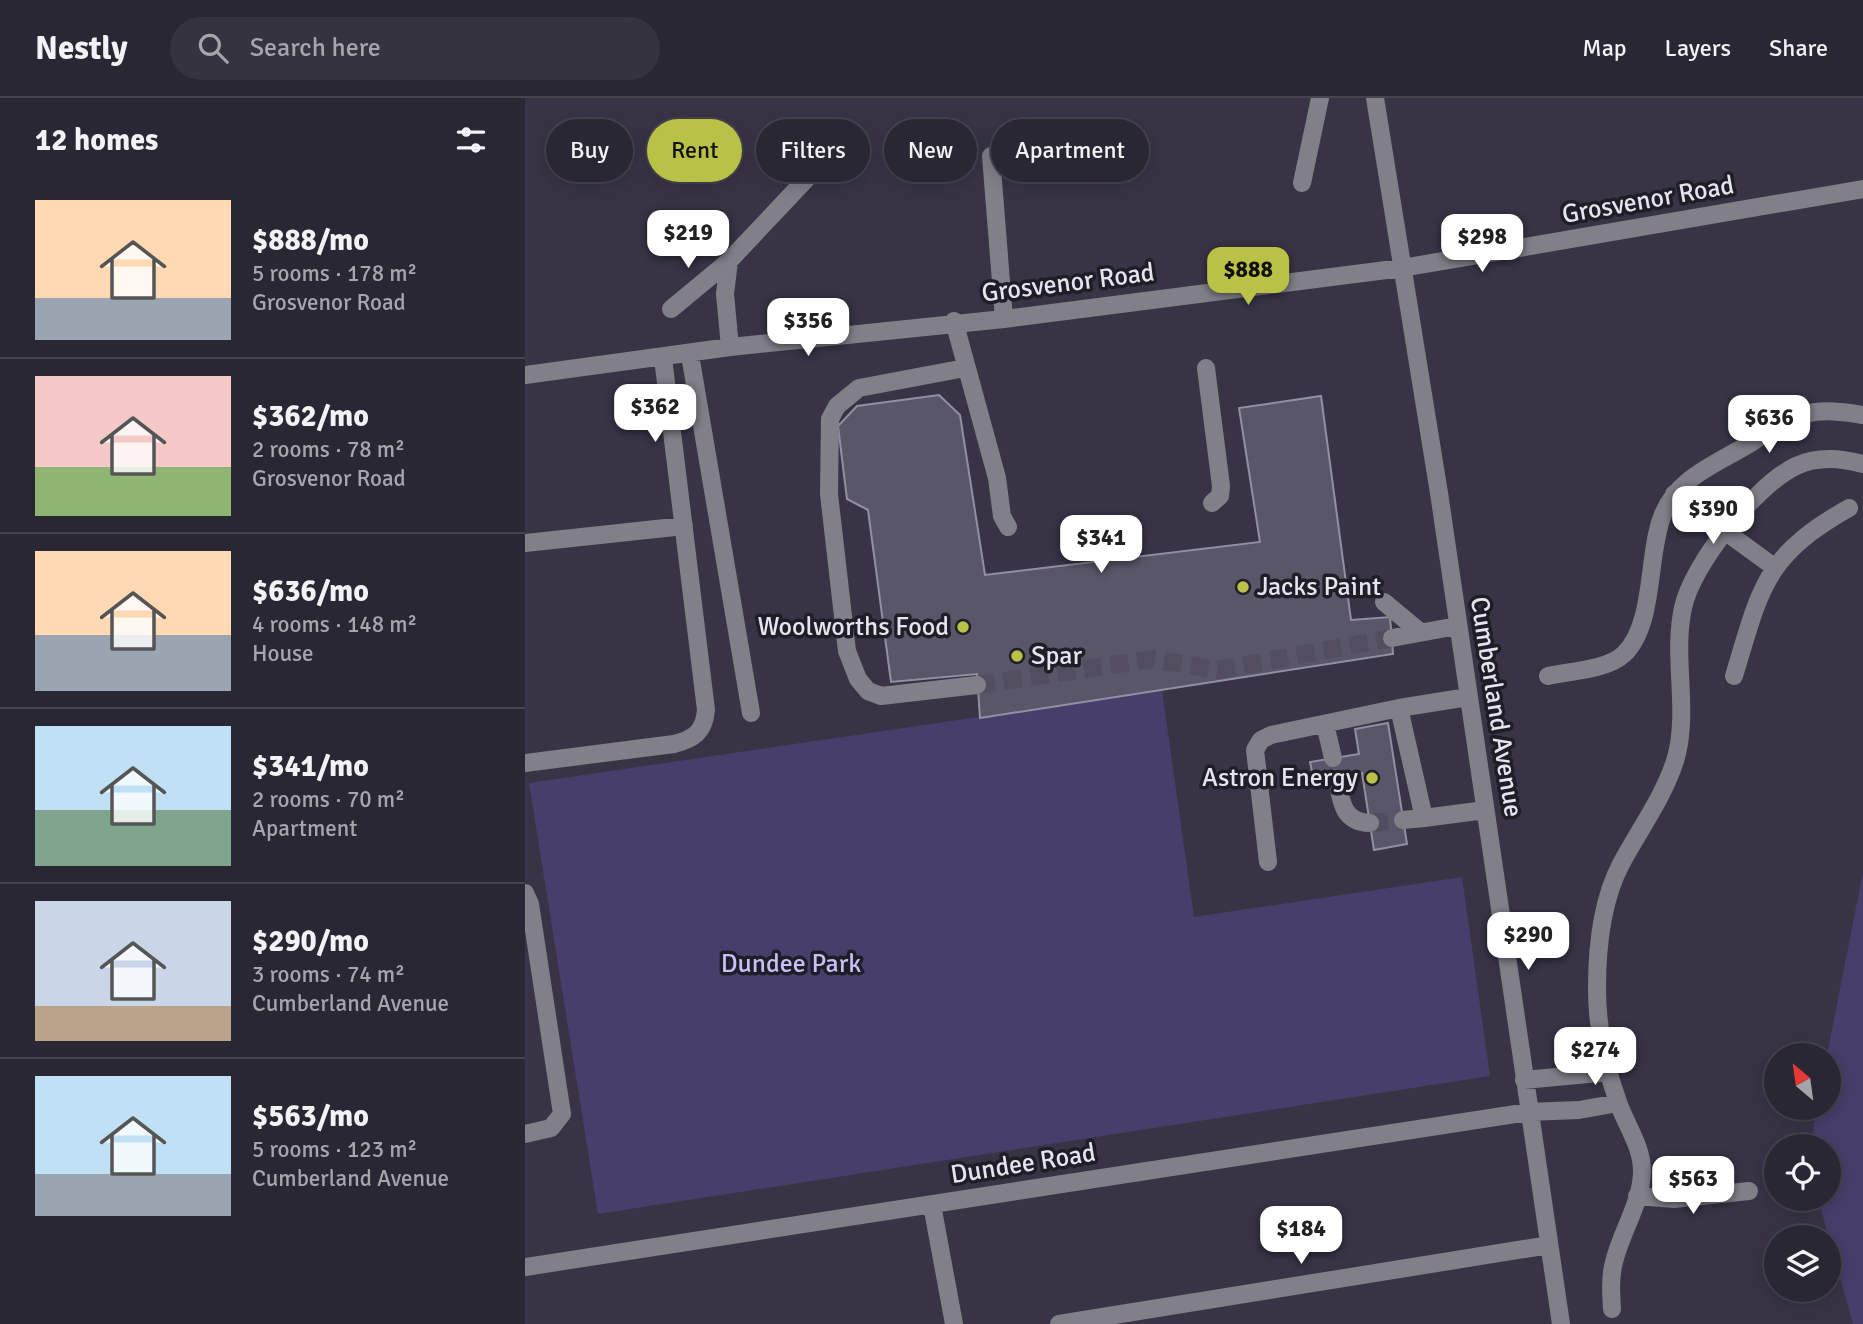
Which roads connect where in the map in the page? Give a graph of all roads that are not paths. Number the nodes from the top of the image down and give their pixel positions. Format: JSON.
{"nodes":[{"id":1,"x":1320,"y":98,"type":"edge"},
{"id":2,"x":1375,"y":98,"type":"edge"},
{"id":3,"x":804,"y":182,"type":"edge"},
{"id":4,"x":993,"y":182,"type":"edge"},
{"id":5,"x":1303,"y":183,"type":"dead end"},
{"id":6,"x":1863,"y":190,"type":"edge"},
{"id":7,"x":729,"y":261,"type":"junction"},
{"id":8,"x":1402,"y":268,"type":"junction"},
{"id":9,"x":671,"y":309,"type":"dead end"},
{"id":10,"x":1004,"y":318,"type":"junction"},
{"id":11,"x":954,"y":321,"type":"junction"},
{"id":12,"x":730,"y":347,"type":"junction"},
{"id":13,"x":690,"y":355,"type":"junction"},
{"id":14,"x":663,"y":358,"type":"junction"},
{"id":15,"x":965,"y":368,"type":"junction"},
{"id":16,"x":1206,"y":368,"type":"dead end"},
{"id":17,"x":525,"y":375,"type":"edge"},
{"id":18,"x":1863,"y":415,"type":"edge"},
{"id":19,"x":1863,"y":464,"type":"edge"},
{"id":20,"x":1674,"y":494,"type":"junction"},
{"id":21,"x":1212,"y":503,"type":"dead end"},
{"id":22,"x":1849,"y":508,"type":"dead end"},
{"id":23,"x":684,"y":526,"type":"junction"},
{"id":24,"x":1009,"y":527,"type":"dead end"},
{"id":25,"x":1727,"y":532,"type":"junction"},
{"id":26,"x":525,"y":543,"type":"edge"},
{"id":27,"x":1774,"y":567,"type":"junction"},
{"id":28,"x":1384,"y":602,"type":"dead end"},
{"id":29,"x":1457,"y":626,"type":"junction"},
{"id":30,"x":1420,"y":632,"type":"junction"},
{"id":31,"x":1392,"y":638,"type":"tunnel mouth"},
{"id":32,"x":1548,"y":676,"type":"dead end"},
{"id":33,"x":1734,"y":676,"type":"dead end"},
{"id":34,"x":977,"y":685,"type":"tunnel mouth"},
{"id":35,"x":1468,"y":697,"type":"junction"},
{"id":36,"x":1399,"y":708,"type":"junction"},
{"id":37,"x":751,"y":713,"type":"dead end"},
{"id":38,"x":1325,"y":724,"type":"junction"},
{"id":39,"x":1333,"y":758,"type":"dead end"},
{"id":40,"x":525,"y":763,"type":"edge"},
{"id":41,"x":1337,"y":778,"type":"dead end"},
{"id":42,"x":1485,"y":810,"type":"junction"},
{"id":43,"x":1424,"y":818,"type":"junction"},
{"id":44,"x":1403,"y":820,"type":"tunnel mouth"},
{"id":45,"x":1370,"y":823,"type":"tunnel mouth"},
{"id":46,"x":1268,"y":862,"type":"dead end"},
{"id":47,"x":525,"y":893,"type":"edge"},
{"id":48,"x":1609,"y":1072,"type":"junction"},
{"id":49,"x":1524,"y":1080,"type":"junction"},
{"id":50,"x":1618,"y":1103,"type":"junction"},
{"id":51,"x":1528,"y":1112,"type":"junction"},
{"id":52,"x":525,"y":1134,"type":"edge"},
{"id":53,"x":1749,"y":1191,"type":"dead end"},
{"id":54,"x":1637,"y":1196,"type":"junction"},
{"id":55,"x":932,"y":1205,"type":"junction"},
{"id":56,"x":1549,"y":1245,"type":"junction"},
{"id":57,"x":525,"y":1267,"type":"edge"},
{"id":58,"x":1612,"y":1309,"type":"dead end"},
{"id":59,"x":954,"y":1324,"type":"edge"},
{"id":60,"x":1059,"y":1324,"type":"edge"},
{"id":61,"x":1561,"y":1324,"type":"edge"}],
"edges":[{"from":1,"to":5,"type":"street"},
{"from":2,"to":8,"type":"street","name":"Cumberland Avenue"},
{"from":3,"to":7,"type":"street"},
{"from":4,"to":10,"type":"street"},
{"from":6,"to":8,"type":"street","name":"Grosvenor Road"},
{"from":7,"to":9,"type":"street"},
{"from":7,"to":12,"type":"street"},
{"from":8,"to":10,"type":"street","name":"Grosvenor Road"},
{"from":8,"to":29,"type":"street","name":"Cumberland Avenue"},
{"from":10,"to":11,"type":"street","name":"Grosvenor Road"},
{"from":11,"to":12,"type":"street","name":"Grosvenor Road"},
{"from":11,"to":15,"type":"street"},
{"from":12,"to":13,"type":"street","name":"Grosvenor Road"},
{"from":13,"to":14,"type":"street","name":"Grosvenor Road"},
{"from":13,"to":37,"type":"street"},
{"from":14,"to":17,"type":"street","name":"Grosvenor Road"},
{"from":14,"to":23,"type":"street"},
{"from":15,"to":24,"type":"street"},
{"from":15,"to":34,"type":"street"},
{"from":16,"to":21,"type":"street"},
{"from":18,"to":20,"type":"street"},
{"from":19,"to":25,"type":"street"},
{"from":20,"to":25,"type":"street"},
{"from":20,"to":32,"type":"street"},
{"from":22,"to":27,"type":"street"},
{"from":23,"to":26,"type":"street"},
{"from":23,"to":40,"type":"street"},
{"from":25,"to":27,"type":"street"},
{"from":25,"to":48,"type":"street"},
{"from":27,"to":33,"type":"street"},
{"from":28,"to":30,"type":"street"},
{"from":29,"to":30,"type":"street"},
{"from":29,"to":35,"type":"street","name":"Cumberland Avenue"},
{"from":30,"to":31,"type":"street"},
{"from":35,"to":36,"type":"street"},
{"from":35,"to":42,"type":"street","name":"Cumberland Avenue"},
{"from":36,"to":38,"type":"street"},
{"from":36,"to":43,"type":"street"},
{"from":38,"to":39,"type":"street"},
{"from":38,"to":46,"type":"street"},
{"from":41,"to":45,"type":"street"},
{"from":42,"to":43,"type":"street"},
{"from":42,"to":49,"type":"street","name":"Cumberland Avenue"},
{"from":43,"to":44,"type":"street"},
{"from":47,"to":52,"type":"street"},
{"from":48,"to":49,"type":"street"},
{"from":48,"to":50,"type":"street"},
{"from":49,"to":51,"type":"street","name":"Cumberland Avenue"},
{"from":50,"to":51,"type":"street","name":"Dundee Road"},
{"from":50,"to":54,"type":"street"},
{"from":51,"to":55,"type":"street","name":"Dundee Road"},
{"from":51,"to":56,"type":"street","name":"Cumberland Avenue"},
{"from":53,"to":54,"type":"street"},
{"from":54,"to":58,"type":"street"},
{"from":55,"to":57,"type":"street","name":"Dundee Road"},
{"from":55,"to":59,"type":"street"},
{"from":56,"to":60,"type":"street"},
{"from":56,"to":61,"type":"street","name":"Cumberland Avenue"}]}
